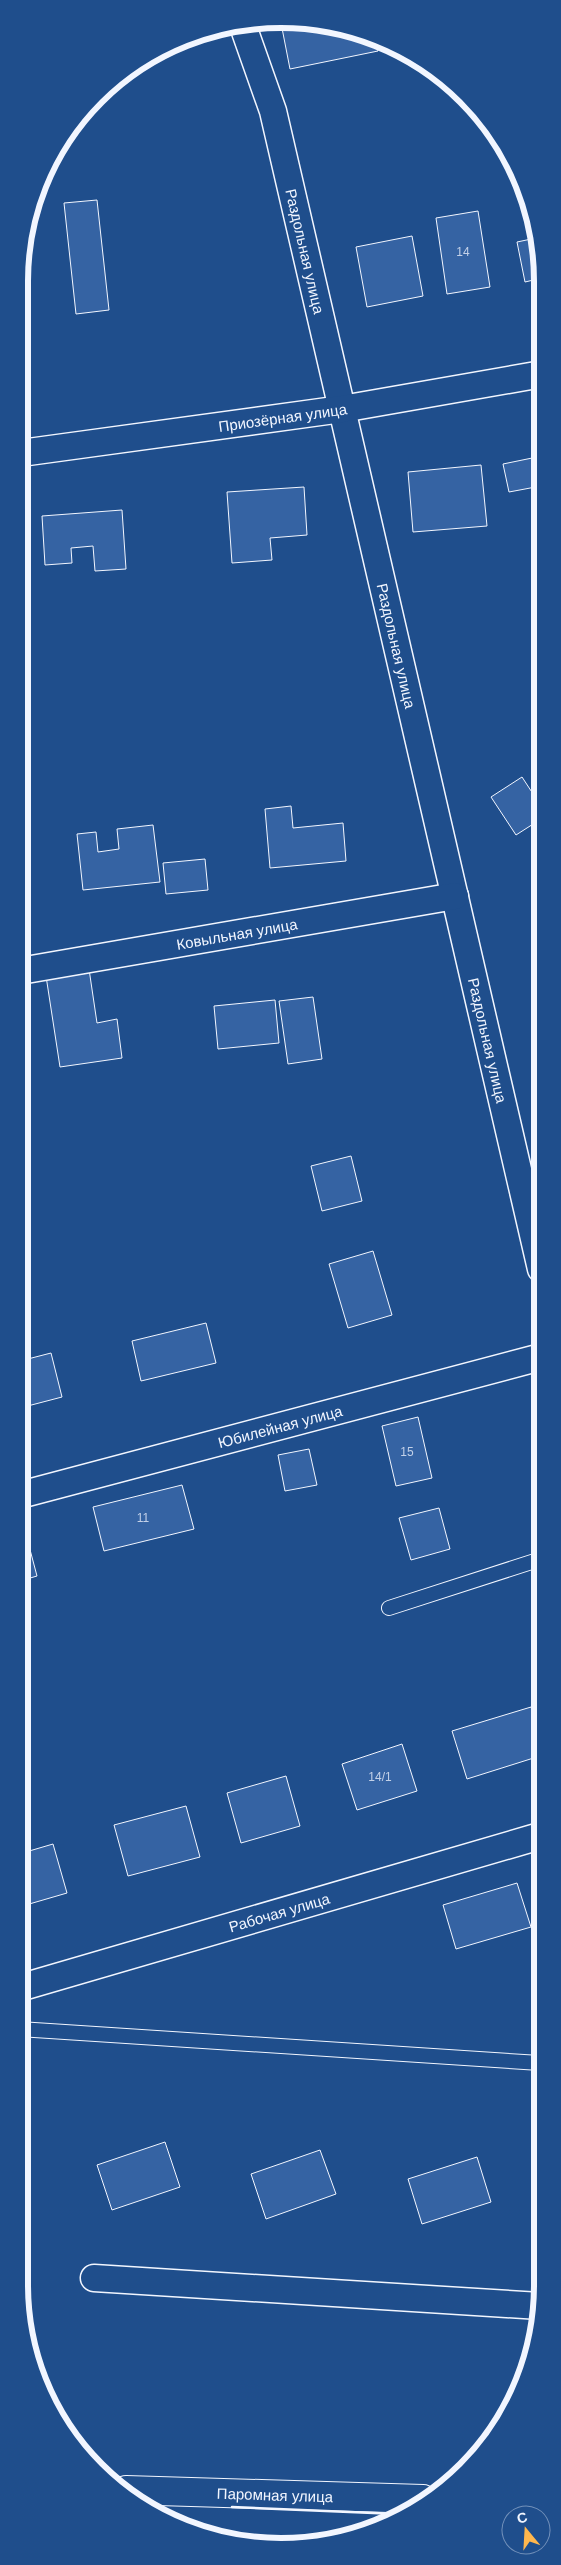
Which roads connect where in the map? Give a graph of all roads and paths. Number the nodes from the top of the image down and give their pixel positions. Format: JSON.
{"nodes":[{"id":1,"x":245,"y":30,"type":"edge"},
{"id":2,"x":534,"y":375,"type":"edge"},
{"id":3,"x":342,"y":409,"type":"junction"},
{"id":4,"x":28,"y":452,"type":"edge"},
{"id":5,"x":455,"y":896,"type":"junction"},
{"id":6,"x":28,"y":970,"type":"edge"},
{"id":7,"x":534,"y":1216,"type":"edge"},
{"id":8,"x":534,"y":1359,"type":"edge"},
{"id":9,"x":28,"y":1493,"type":"edge"},
{"id":10,"x":534,"y":1561,"type":"edge"},
{"id":11,"x":389,"y":1608,"type":"dead end"},
{"id":12,"x":534,"y":1838,"type":"edge"},
{"id":13,"x":28,"y":1985,"type":"edge"},
{"id":14,"x":28,"y":2030,"type":"edge"},
{"id":15,"x":534,"y":2063,"type":"edge"},
{"id":16,"x":94,"y":2278,"type":"dead end"},
{"id":17,"x":532,"y":2306,"type":"edge"},
{"id":18,"x":133,"y":2490,"type":"edge"},
{"id":19,"x":415,"y":2499,"type":"edge"}],
"edges":[{"from":1,"to":3,"type":"street","name":"Раздольная улица"},
{"from":2,"to":3,"type":"street","name":"Приозёрная улица"},
{"from":3,"to":4,"type":"street","name":"Приозёрная улица"},
{"from":3,"to":5,"type":"street","name":"Раздольная улица"},
{"from":5,"to":6,"type":"street","name":"Ковыльная улица"},
{"from":5,"to":7,"type":"street","name":"Раздольная улица"},
{"from":8,"to":9,"type":"street","name":"Юбилейная улица"},
{"from":10,"to":11,"type":"lane"},
{"from":12,"to":13,"type":"street","name":"Рабочая улица"},
{"from":14,"to":15,"type":"lane"},
{"from":16,"to":17,"type":"street"},
{"from":18,"to":19,"type":"street","name":"Паромная улица"}]}
